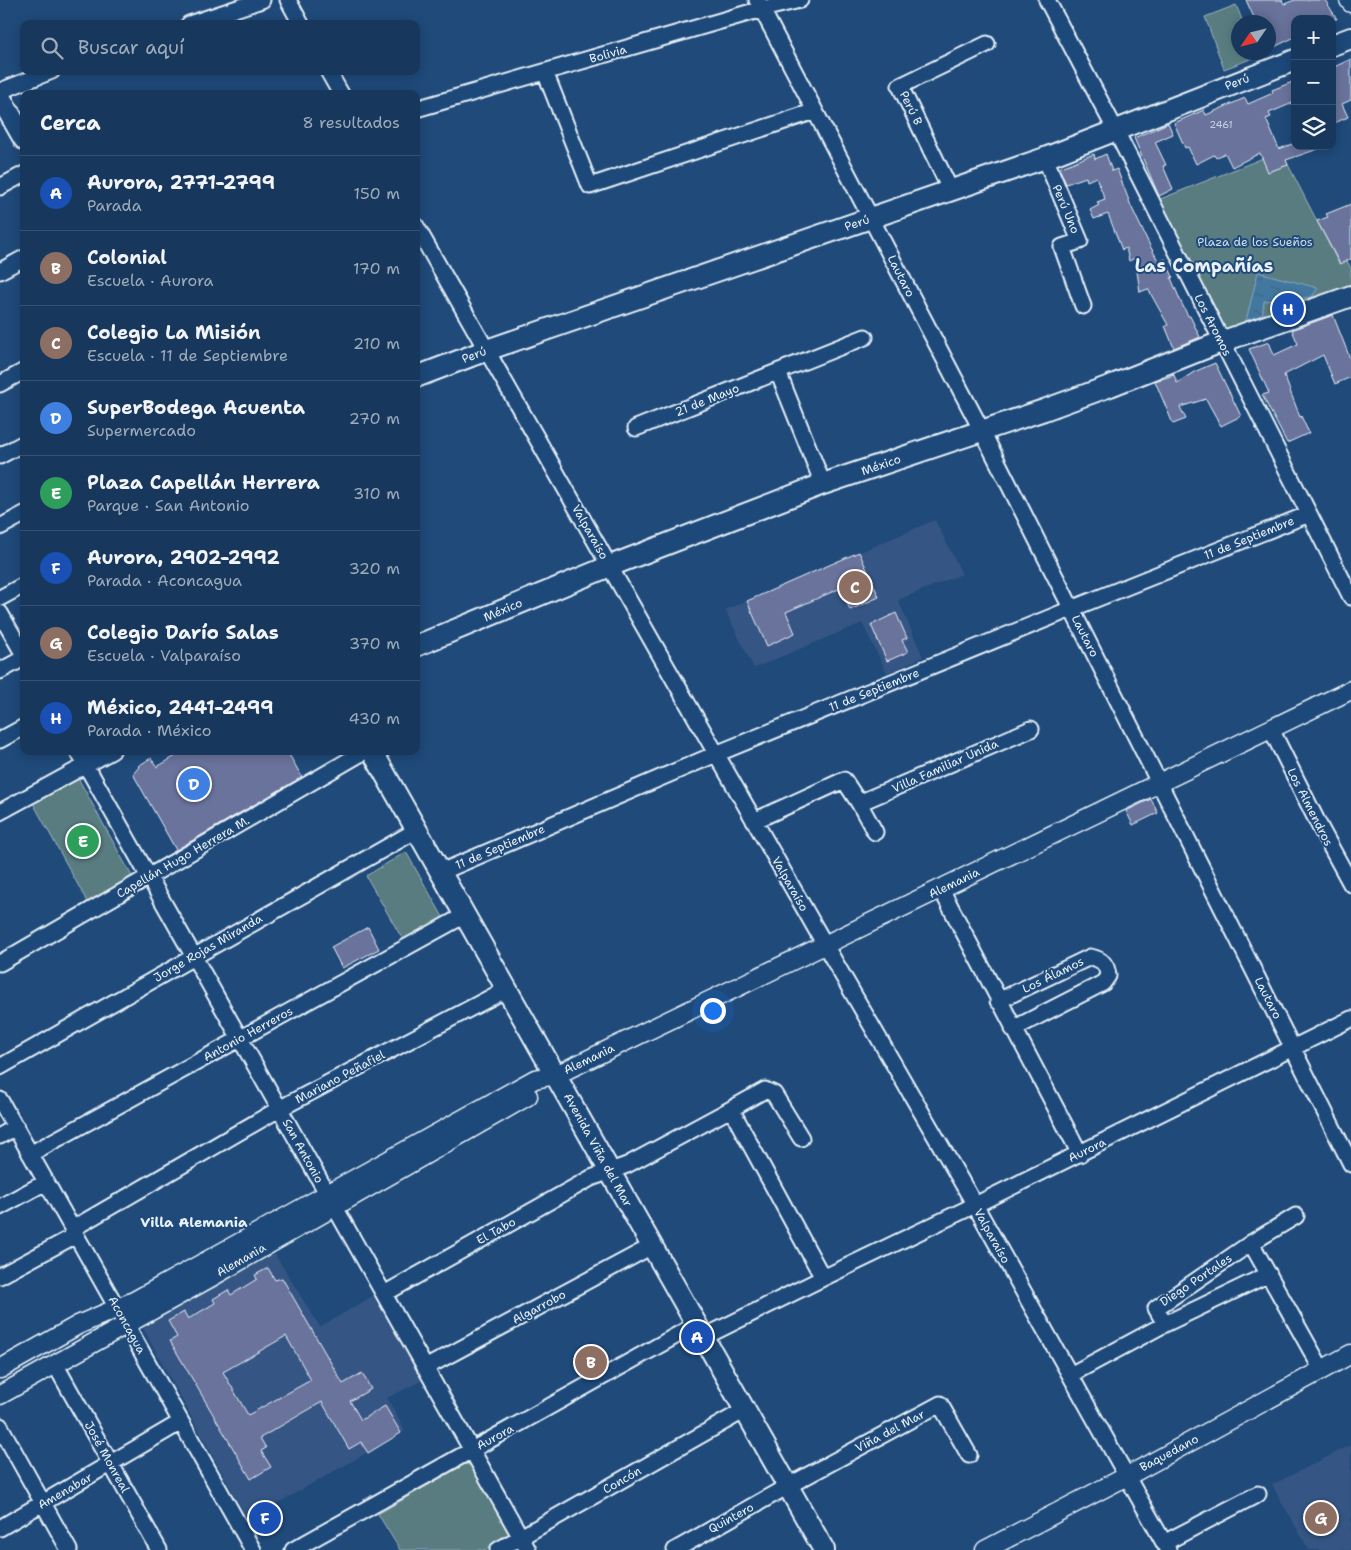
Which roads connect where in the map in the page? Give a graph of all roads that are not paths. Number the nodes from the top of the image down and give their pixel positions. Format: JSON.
{"nodes":[{"id":1,"x":262,"y":0,"type":"edge"},
{"id":2,"x":288,"y":0,"type":"edge"},
{"id":3,"x":800,"y":0,"type":"edge"},
{"id":4,"x":1047,"y":0,"type":"edge"},
{"id":5,"x":759,"y":4,"type":"edge"},
{"id":6,"x":201,"y":20,"type":"edge"},
{"id":7,"x":299,"y":20,"type":"edge"},
{"id":8,"x":1351,"y":38,"type":"edge"},
{"id":9,"x":987,"y":44,"type":"dead end"},
{"id":10,"x":1336,"y":44,"type":"edge"},
{"id":11,"x":1291,"y":62,"type":"edge"},
{"id":12,"x":546,"y":72,"type":"junction"},
{"id":13,"x":42,"y":75,"type":"edge"},
{"id":14,"x":330,"y":75,"type":"edge"},
{"id":15,"x":339,"y":90,"type":"edge"},
{"id":16,"x":0,"y":91,"type":"edge"},
{"id":17,"x":420,"y":108,"type":"edge"},
{"id":18,"x":3,"y":110,"type":"edge"},
{"id":19,"x":815,"y":111,"type":"junction"},
{"id":20,"x":1115,"y":129,"type":"junction"},
{"id":21,"x":20,"y":133,"type":"edge"},
{"id":22,"x":1045,"y":158,"type":"junction"},
{"id":23,"x":20,"y":176,"type":"edge"},
{"id":24,"x":0,"y":187,"type":"edge"},
{"id":25,"x":950,"y":189,"type":"junction"},
{"id":26,"x":872,"y":218,"type":"junction"},
{"id":27,"x":420,"y":233,"type":"edge"},
{"id":28,"x":20,"y":260,"type":"edge"},
{"id":29,"x":0,"y":271,"type":"edge"},
{"id":30,"x":1351,"y":296,"type":"edge"},
{"id":31,"x":1083,"y":306,"type":"dead end"},
{"id":32,"x":865,"y":337,"type":"dead end"},
{"id":33,"x":1221,"y":342,"type":"junction"},
{"id":34,"x":487,"y":350,"type":"junction"},
{"id":35,"x":778,"y":372,"type":"junction"},
{"id":36,"x":20,"y":373,"type":"edge"},
{"id":37,"x":420,"y":375,"type":"edge"},
{"id":38,"x":0,"y":384,"type":"edge"},
{"id":39,"x":636,"y":428,"type":"dead end"},
{"id":40,"x":982,"y":431,"type":"junction"},
{"id":41,"x":20,"y":445,"type":"edge"},
{"id":42,"x":0,"y":456,"type":"edge"},
{"id":43,"x":823,"y":484,"type":"junction"},
{"id":44,"x":1309,"y":514,"type":"junction"},
{"id":45,"x":20,"y":516,"type":"edge"},
{"id":46,"x":0,"y":528,"type":"edge"},
{"id":47,"x":610,"y":566,"type":"junction"},
{"id":48,"x":20,"y":587,"type":"edge"},
{"id":49,"x":1351,"y":597,"type":"edge"},
{"id":50,"x":0,"y":598,"type":"edge"},
{"id":51,"x":1071,"y":609,"type":"junction"},
{"id":52,"x":0,"y":612,"type":"edge"},
{"id":53,"x":420,"y":644,"type":"edge"},
{"id":54,"x":20,"y":649,"type":"edge"},
{"id":55,"x":20,"y":658,"type":"edge"},
{"id":56,"x":0,"y":671,"type":"edge"},
{"id":57,"x":1351,"y":690,"type":"edge"},
{"id":58,"x":1031,"y":728,"type":"dead end"},
{"id":59,"x":20,"y":729,"type":"edge"},
{"id":60,"x":1271,"y":729,"type":"junction"},
{"id":61,"x":0,"y":740,"type":"edge"},
{"id":62,"x":716,"y":754,"type":"junction"},
{"id":63,"x":80,"y":755,"type":"edge"},
{"id":64,"x":105,"y":755,"type":"edge"},
{"id":65,"x":358,"y":755,"type":"edge"},
{"id":66,"x":374,"y":755,"type":"edge"},
{"id":67,"x":86,"y":765,"type":"junction"},
{"id":68,"x":1159,"y":782,"type":"junction"},
{"id":69,"x":859,"y":804,"type":"junction"},
{"id":70,"x":0,"y":812,"type":"edge"},
{"id":71,"x":754,"y":821,"type":"junction"},
{"id":72,"x":417,"y":830,"type":"junction"},
{"id":73,"x":875,"y":832,"type":"dead end"},
{"id":74,"x":441,"y":872,"type":"junction"},
{"id":75,"x":149,"y":877,"type":"junction"},
{"id":76,"x":1351,"y":884,"type":"edge"},
{"id":77,"x":941,"y":889,"type":"junction"},
{"id":78,"x":465,"y":915,"type":"junction"},
{"id":79,"x":825,"y":945,"type":"junction"},
{"id":80,"x":194,"y":957,"type":"junction"},
{"id":81,"x":0,"y":963,"type":"edge"},
{"id":82,"x":507,"y":989,"type":"junction"},
{"id":83,"x":998,"y":1001,"type":"junction"},
{"id":84,"x":1351,"y":1019,"type":"edge"},
{"id":85,"x":1013,"y":1029,"type":"junction"},
{"id":86,"x":240,"y":1039,"type":"junction"},
{"id":87,"x":1293,"y":1048,"type":"junction"},
{"id":88,"x":0,"y":1066,"type":"edge"},
{"id":89,"x":556,"y":1074,"type":"junction"},
{"id":90,"x":0,"y":1100,"type":"edge"},
{"id":91,"x":280,"y":1109,"type":"junction"},
{"id":92,"x":731,"y":1109,"type":"junction"},
{"id":93,"x":16,"y":1127,"type":"junction"},
{"id":94,"x":0,"y":1136,"type":"edge"},
{"id":95,"x":801,"y":1138,"type":"dead end"},
{"id":96,"x":30,"y":1154,"type":"junction"},
{"id":97,"x":1080,"y":1154,"type":"junction"},
{"id":98,"x":1351,"y":1164,"type":"edge"},
{"id":99,"x":610,"y":1171,"type":"junction"},
{"id":100,"x":46,"y":1182,"type":"junction"},
{"id":101,"x":331,"y":1200,"type":"junction"},
{"id":102,"x":975,"y":1205,"type":"junction"},
{"id":103,"x":0,"y":1207,"type":"edge"},
{"id":104,"x":1296,"y":1216,"type":"dead end"},
{"id":105,"x":74,"y":1232,"type":"junction"},
{"id":106,"x":1251,"y":1243,"type":"junction"},
{"id":107,"x":652,"y":1246,"type":"junction"},
{"id":108,"x":1269,"y":1274,"type":"junction"},
{"id":109,"x":0,"y":1276,"type":"edge"},
{"id":110,"x":822,"y":1278,"type":"junction"},
{"id":111,"x":384,"y":1294,"type":"junction"},
{"id":112,"x":117,"y":1308,"type":"junction"},
{"id":113,"x":126,"y":1324,"type":"junction"},
{"id":114,"x":1165,"y":1324,"type":"junction"},
{"id":115,"x":700,"y":1330,"type":"junction"},
{"id":116,"x":1351,"y":1354,"type":"edge"},
{"id":117,"x":55,"y":1364,"type":"junction"},
{"id":118,"x":425,"y":1368,"type":"junction"},
{"id":119,"x":0,"y":1369,"type":"edge"},
{"id":120,"x":1322,"y":1370,"type":"junction"},
{"id":121,"x":1070,"y":1375,"type":"junction"},
{"id":122,"x":0,"y":1395,"type":"edge"},
{"id":123,"x":745,"y":1410,"type":"junction"},
{"id":124,"x":181,"y":1422,"type":"junction"},
{"id":125,"x":0,"y":1426,"type":"edge"},
{"id":126,"x":472,"y":1450,"type":"junction"},
{"id":127,"x":969,"y":1455,"type":"dead end"},
{"id":128,"x":111,"y":1465,"type":"junction"},
{"id":129,"x":1126,"y":1476,"type":"junction"},
{"id":130,"x":788,"y":1486,"type":"junction"},
{"id":131,"x":1258,"y":1494,"type":"dead end"},
{"id":132,"x":43,"y":1503,"type":"junction"},
{"id":133,"x":0,"y":1528,"type":"edge"},
{"id":134,"x":524,"y":1544,"type":"edge"},
{"id":135,"x":1166,"y":1546,"type":"edge"},
{"id":136,"x":69,"y":1550,"type":"edge"},
{"id":137,"x":159,"y":1550,"type":"edge"},
{"id":138,"x":253,"y":1550,"type":"edge"},
{"id":139,"x":293,"y":1550,"type":"edge"},
{"id":140,"x":498,"y":1550,"type":"edge"},
{"id":141,"x":675,"y":1550,"type":"edge"},
{"id":142,"x":824,"y":1550,"type":"edge"},
{"id":143,"x":985,"y":1550,"type":"edge"}],
"edges":[{"from":1,"to":6,"type":"street"},
{"from":2,"to":7,"type":"street"},
{"from":3,"to":5,"type":"street","name":"Bolivia"},
{"from":4,"to":20,"type":"street","name":"Los Aromos"},
{"from":5,"to":12,"type":"street","name":"Bolivia"},
{"from":5,"to":19,"type":"street","name":"Lautaro"},
{"from":8,"to":10,"type":"main road"},
{"from":9,"to":25,"type":"street","name":"Perú B"},
{"from":11,"to":20,"type":"main road","name":"Perú"},
{"from":12,"to":17,"type":"street","name":"Bolivia"},
{"from":12,"to":19,"type":"street"},
{"from":13,"to":16,"type":"street"},
{"from":14,"to":15,"type":"street"},
{"from":18,"to":21,"type":"main road"},
{"from":19,"to":26,"type":"street","name":"Lautaro"},
{"from":20,"to":22,"type":"main road","name":"Perú"},
{"from":20,"to":33,"type":"street","name":"Los Aromos"},
{"from":22,"to":25,"type":"main road","name":"Perú"},
{"from":22,"to":31,"type":"street","name":"Perú Uno"},
{"from":23,"to":24,"type":"street"},
{"from":25,"to":26,"type":"main road","name":"Perú"},
{"from":26,"to":34,"type":"main road","name":"Perú"},
{"from":26,"to":40,"type":"street","name":"Lautaro"},
{"from":27,"to":34,"type":"street","name":"Valparaíso"},
{"from":28,"to":29,"type":"street"},
{"from":30,"to":33,"type":"main road","name":"México"},
{"from":32,"to":35,"type":"street","name":"21 de Mayo"},
{"from":33,"to":40,"type":"main road","name":"México"},
{"from":33,"to":44,"type":"street","name":"Los Aromos"},
{"from":34,"to":37,"type":"main road","name":"Perú"},
{"from":34,"to":47,"type":"street","name":"Valparaíso"},
{"from":35,"to":39,"type":"street","name":"21 de Mayo"},
{"from":35,"to":43,"type":"street"},
{"from":36,"to":38,"type":"street"},
{"from":40,"to":43,"type":"main road","name":"México"},
{"from":40,"to":51,"type":"street","name":"Lautaro"},
{"from":41,"to":42,"type":"street"},
{"from":43,"to":47,"type":"main road","name":"México"},
{"from":44,"to":49,"type":"street","name":"Los Aromos"},
{"from":44,"to":51,"type":"street","name":"11 de Septiembre"},
{"from":45,"to":46,"type":"street"},
{"from":47,"to":53,"type":"main road","name":"México"},
{"from":47,"to":62,"type":"street","name":"Valparaíso"},
{"from":48,"to":50,"type":"street"},
{"from":51,"to":62,"type":"street","name":"11 de Septiembre"},
{"from":51,"to":68,"type":"street","name":"Lautaro"},
{"from":52,"to":54,"type":"street"},
{"from":55,"to":56,"type":"street"},
{"from":57,"to":60,"type":"street","name":"Alemania"},
{"from":58,"to":69,"type":"street","name":"Villa Familiar Unida"},
{"from":59,"to":61,"type":"street"},
{"from":60,"to":68,"type":"street","name":"Alemania"},
{"from":60,"to":76,"type":"street","name":"Los Almendros"},
{"from":62,"to":71,"type":"street","name":"Valparaíso"},
{"from":62,"to":74,"type":"street","name":"11 de Septiembre"},
{"from":63,"to":67,"type":"street","name":"San Antonio"},
{"from":64,"to":67,"type":"street"},
{"from":65,"to":75,"type":"street","name":"Capellán Hugo Herrera M."},
{"from":66,"to":72,"type":"main road","name":"Avenida Viña del Mar"},
{"from":67,"to":70,"type":"street"},
{"from":67,"to":75,"type":"street","name":"San Antonio"},
{"from":68,"to":77,"type":"street","name":"Alemania"},
{"from":68,"to":87,"type":"street","name":"Lautaro"},
{"from":69,"to":71,"type":"street"},
{"from":69,"to":73,"type":"street"},
{"from":71,"to":79,"type":"street","name":"Valparaíso"},
{"from":72,"to":74,"type":"main road","name":"Avenida Viña del Mar"},
{"from":72,"to":80,"type":"street","name":"Jorge Rojas Miranda"},
{"from":74,"to":78,"type":"main road","name":"Avenida Viña del Mar"},
{"from":75,"to":80,"type":"street","name":"San Antonio"},
{"from":75,"to":81,"type":"street","name":"Capellán Hugo Herrera M."},
{"from":77,"to":79,"type":"street","name":"Alemania"},
{"from":77,"to":83,"type":"street"},
{"from":78,"to":82,"type":"main road","name":"Avenida Viña del Mar"},
{"from":78,"to":86,"type":"street","name":"Antonio Herreros"},
{"from":79,"to":89,"type":"street","name":"Alemania"},
{"from":79,"to":102,"type":"street","name":"Valparaíso"},
{"from":80,"to":86,"type":"street","name":"San Antonio"},
{"from":80,"to":88,"type":"street","name":"Jorge Rojas Miranda"},
{"from":82,"to":89,"type":"main road","name":"Avenida Viña del Mar"},
{"from":82,"to":91,"type":"street","name":"Mariano Peñafiel"},
{"from":83,"to":85,"type":"street"},
{"from":83,"to":85,"type":"street","name":"Los Álamos"},
{"from":84,"to":87,"type":"street","name":"Aurora"},
{"from":85,"to":97,"type":"street"},
{"from":86,"to":91,"type":"street","name":"San Antonio"},
{"from":86,"to":96,"type":"street","name":"Antonio Herreros"},
{"from":87,"to":97,"type":"street","name":"Aurora"},
{"from":87,"to":98,"type":"street","name":"Lautaro"},
{"from":89,"to":99,"type":"main road","name":"Avenida Viña del Mar"},
{"from":89,"to":101,"type":"street","name":"Alemania"},
{"from":90,"to":93,"type":"street","name":"Aconcagua"},
{"from":91,"to":101,"type":"street","name":"San Antonio"},
{"from":91,"to":105,"type":"street","name":"Mariano Peñafiel"},
{"from":92,"to":95,"type":"street"},
{"from":92,"to":99,"type":"street"},
{"from":92,"to":110,"type":"street"},
{"from":93,"to":94,"type":"street"},
{"from":93,"to":96,"type":"street","name":"Aconcagua"},
{"from":96,"to":100,"type":"street","name":"Aconcagua"},
{"from":97,"to":102,"type":"street","name":"Aurora"},
{"from":99,"to":107,"type":"main road","name":"Avenida Viña del Mar"},
{"from":99,"to":111,"type":"street","name":"El Tabo"},
{"from":100,"to":103,"type":"street"},
{"from":100,"to":105,"type":"street","name":"Aconcagua"},
{"from":101,"to":111,"type":"street","name":"San Antonio"},
{"from":101,"to":112,"type":"street","name":"Alemania"},
{"from":101,"to":113,"type":"street","name":"Alemania"},
{"from":102,"to":110,"type":"street","name":"Aurora"},
{"from":102,"to":121,"type":"street","name":"Valparaíso"},
{"from":104,"to":106,"type":"street","name":"Diego Portales"},
{"from":105,"to":109,"type":"street","name":"Mariano Peñafiel"},
{"from":105,"to":112,"type":"street","name":"Aconcagua"},
{"from":106,"to":108,"type":"street"},
{"from":106,"to":114,"type":"street","name":"Diego Portales"},
{"from":107,"to":115,"type":"main road","name":"Avenida Viña del Mar"},
{"from":107,"to":118,"type":"street","name":"Algarrobo"},
{"from":108,"to":114,"type":"street","name":"Diego Portales"},
{"from":108,"to":120,"type":"street"},
{"from":110,"to":115,"type":"street","name":"Aurora"},
{"from":111,"to":118,"type":"street","name":"San Antonio"},
{"from":112,"to":113,"type":"street","name":"Aconcagua"},
{"from":112,"to":119,"type":"street","name":"Alemania"},
{"from":113,"to":117,"type":"street","name":"Alemania"},
{"from":113,"to":124,"type":"street","name":"Aconcagua"},
{"from":114,"to":121,"type":"street","name":"Diego Portales"},
{"from":115,"to":123,"type":"main road","name":"Avenida Viña del Mar"},
{"from":115,"to":126,"type":"street","name":"Aurora"},
{"from":116,"to":120,"type":"street","name":"Baquedano"},
{"from":117,"to":122,"type":"street","name":"Alemania"},
{"from":117,"to":128,"type":"street","name":"José Monreal"},
{"from":118,"to":126,"type":"street","name":"San Antonio"},
{"from":120,"to":129,"type":"street","name":"Baquedano"},
{"from":121,"to":129,"type":"street","name":"Valparaíso"},
{"from":123,"to":130,"type":"main road","name":"Avenida Viña del Mar"},
{"from":123,"to":134,"type":"street","name":"Concón"},
{"from":124,"to":128,"type":"street","name":"Amenabar"},
{"from":124,"to":138,"type":"street","name":"Aconcagua"},
{"from":125,"to":132,"type":"street"},
{"from":126,"to":134,"type":"street","name":"San Antonio"},
{"from":126,"to":139,"type":"street","name":"Aurora"},
{"from":127,"to":130,"type":"street","name":"Viña del Mar"},
{"from":128,"to":132,"type":"street","name":"Amenabar"},
{"from":128,"to":137,"type":"street","name":"José Monreal"},
{"from":129,"to":135,"type":"street","name":"Valparaíso"},
{"from":129,"to":143,"type":"street","name":"Baquedano"},
{"from":130,"to":141,"type":"street","name":"Quintero"},
{"from":130,"to":142,"type":"main road","name":"Avenida Viña del Mar"},
{"from":131,"to":135,"type":"street","name":"Valparaíso"},
{"from":132,"to":133,"type":"street","name":"Amenabar"},
{"from":132,"to":136,"type":"street"},
{"from":134,"to":140,"type":"street","name":"Concón"}]}
